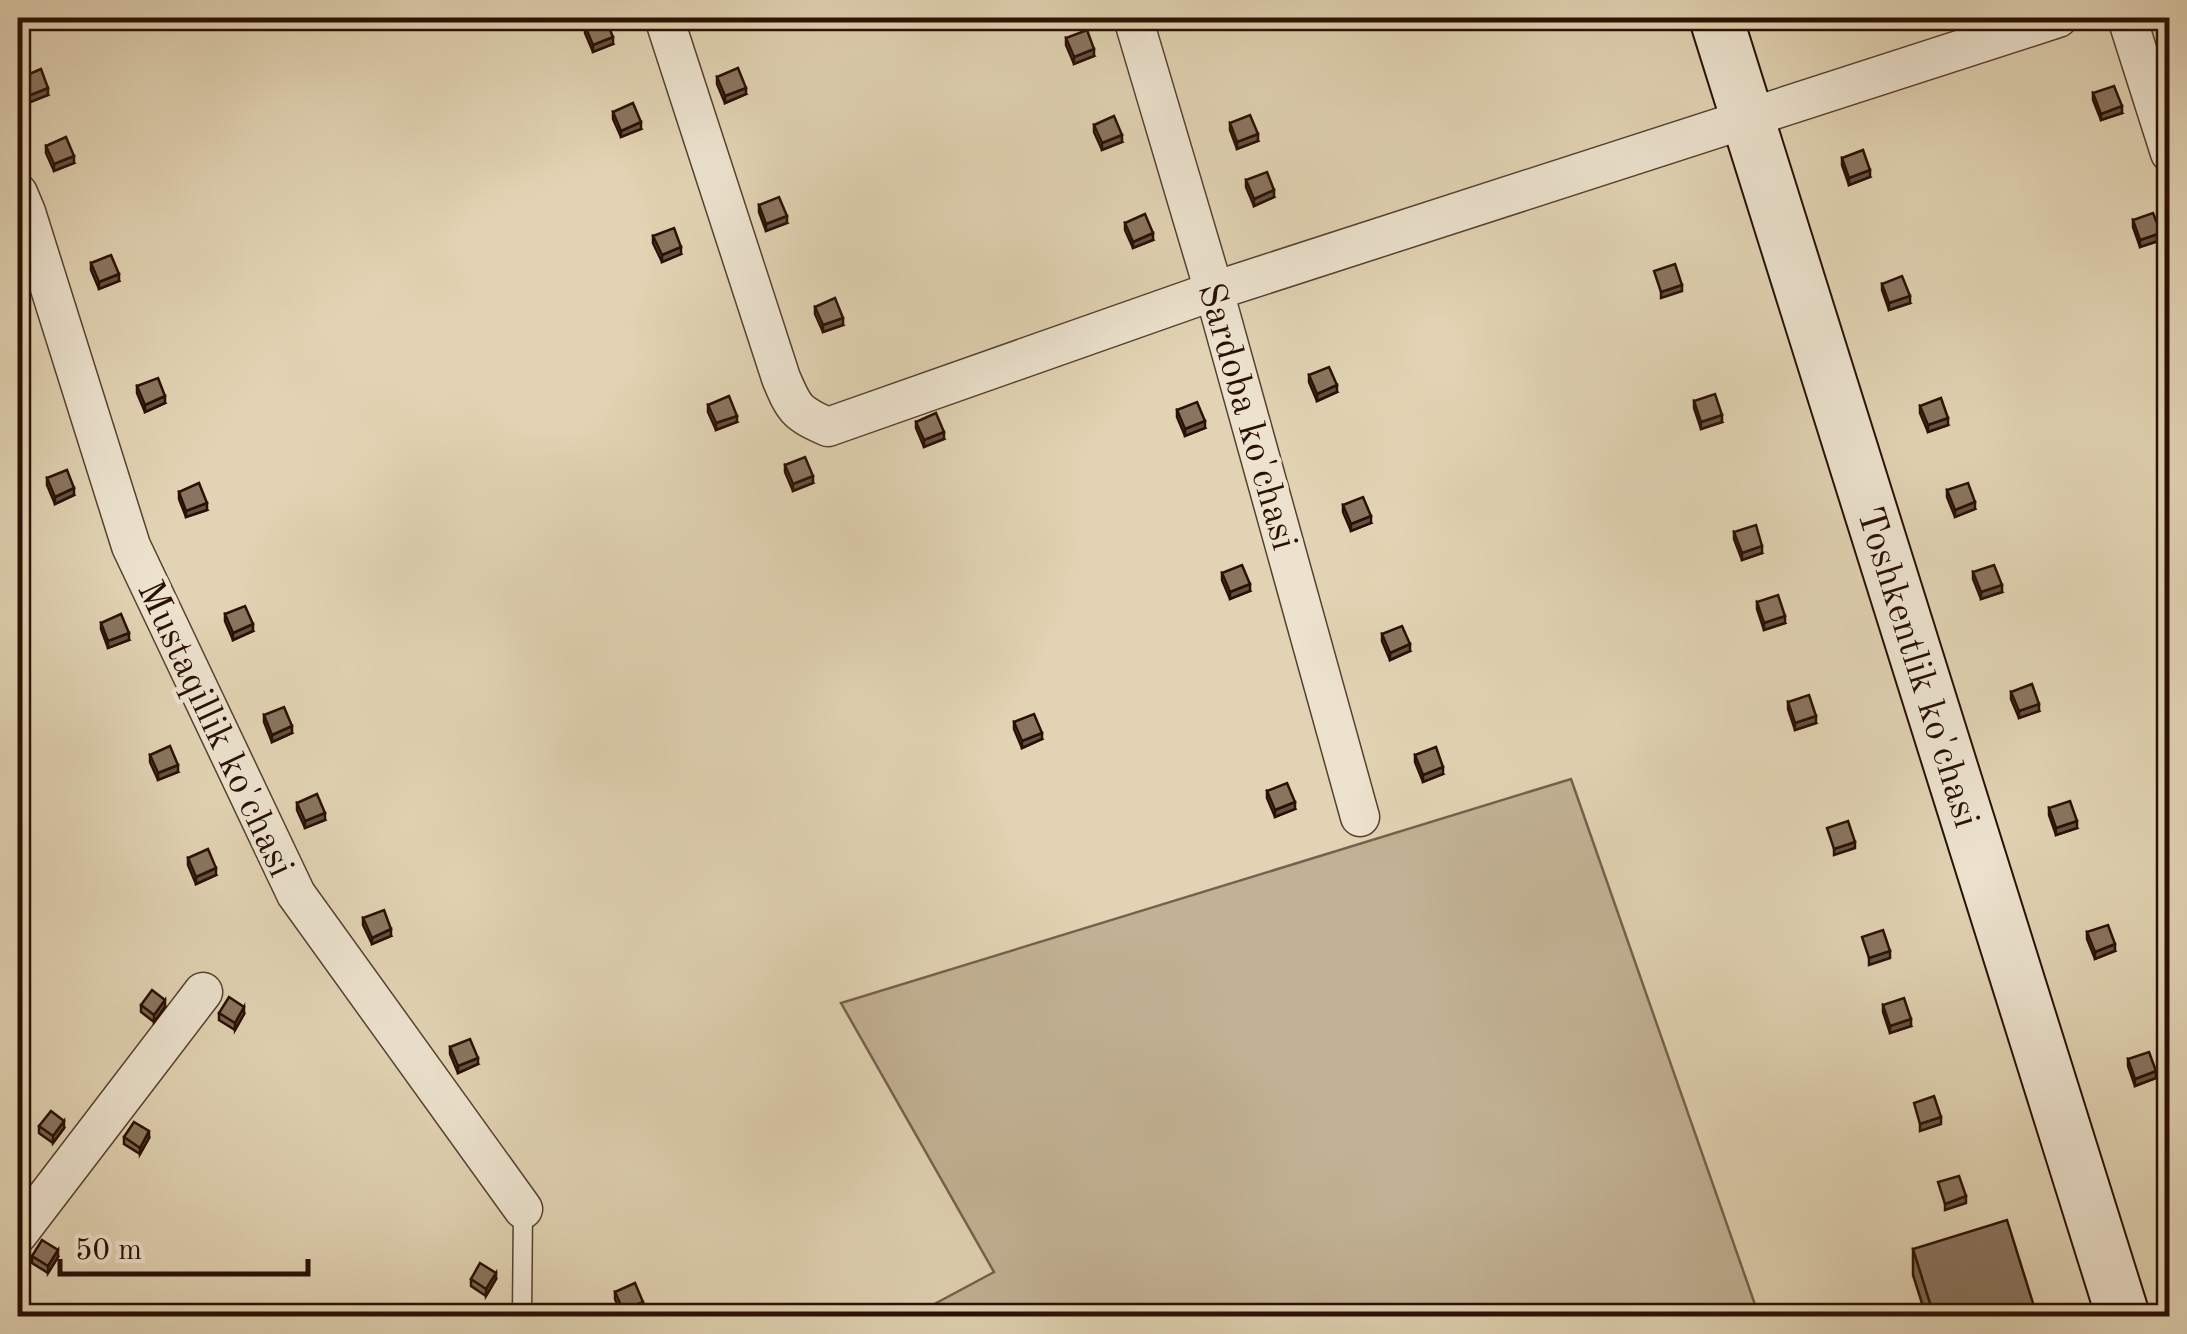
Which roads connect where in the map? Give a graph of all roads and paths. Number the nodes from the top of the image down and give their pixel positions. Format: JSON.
{"nodes":[{"id":1,"x":664,"y":18,"type":"edge"},
{"id":2,"x":1133,"y":18,"type":"edge"},
{"id":3,"x":1716,"y":18,"type":"edge"},
{"id":4,"x":2058,"y":18,"type":"edge"},
{"id":5,"x":2127,"y":18,"type":"edge"},
{"id":6,"x":1746,"y":119,"type":"junction"},
{"id":7,"x":2170,"y":153,"type":"edge"},
{"id":8,"x":20,"y":210,"type":"edge"},
{"id":9,"x":1214,"y":291,"type":"junction"},
{"id":10,"x":1360,"y":817,"type":"dead end"},
{"id":11,"x":203,"y":992,"type":"dead end"},
{"id":12,"x":524,"y":1209,"type":"joint"},
{"id":13,"x":18,"y":1234,"type":"edge"},
{"id":14,"x":522,"y":1316,"type":"edge"},
{"id":15,"x":2122,"y":1316,"type":"edge"}],
"edges":[{"from":1,"to":9,"type":"street"},
{"from":2,"to":9,"type":"street","name":"Sardoba ko'chasi"},
{"from":3,"to":6,"type":"main road","name":"Toshkentlik ko'chasi"},
{"from":4,"to":6,"type":"street"},
{"from":5,"to":7,"type":"street"},
{"from":6,"to":9,"type":"street"},
{"from":6,"to":15,"type":"main road","name":"Toshkentlik ko'chasi"},
{"from":8,"to":12,"type":"street","name":"Mustaqillik ko'chasi"},
{"from":9,"to":10,"type":"street","name":"Sardoba ko'chasi"},
{"from":11,"to":13,"type":"street"},
{"from":12,"to":14,"type":"lane"}]}
